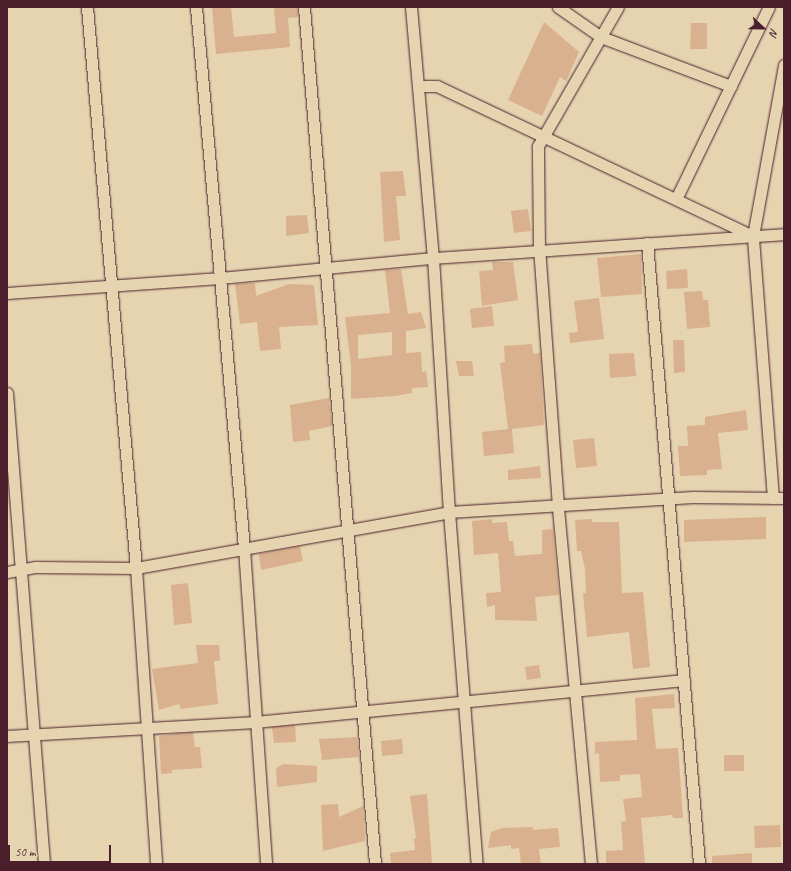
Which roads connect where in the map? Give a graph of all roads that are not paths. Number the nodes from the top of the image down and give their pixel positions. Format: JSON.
{"nodes":[{"id":1,"x":87,"y":7,"type":"edge"},
{"id":2,"x":196,"y":7,"type":"edge"},
{"id":3,"x":304,"y":7,"type":"edge"},
{"id":4,"x":411,"y":7,"type":"edge"},
{"id":5,"x":558,"y":7,"type":"edge"},
{"id":6,"x":618,"y":7,"type":"edge"},
{"id":7,"x":769,"y":7,"type":"edge"},
{"id":8,"x":601,"y":37,"type":"junction"},
{"id":9,"x":784,"y":65,"type":"edge"},
{"id":10,"x":418,"y":86,"type":"junction"},
{"id":11,"x":731,"y":86,"type":"junction"},
{"id":12,"x":543,"y":136,"type":"junction"},
{"id":13,"x":676,"y":199,"type":"junction"},
{"id":14,"x":784,"y":234,"type":"edge"},
{"id":15,"x":753,"y":236,"type":"junction"},
{"id":16,"x":647,"y":243,"type":"junction"},
{"id":17,"x":539,"y":250,"type":"junction"},
{"id":18,"x":433,"y":258,"type":"junction"},
{"id":19,"x":325,"y":269,"type":"junction"},
{"id":20,"x":220,"y":278,"type":"junction"},
{"id":21,"x":111,"y":287,"type":"junction"},
{"id":22,"x":7,"y":293,"type":"edge"},
{"id":23,"x":7,"y":393,"type":"edge"},
{"id":24,"x":779,"y":498,"type":"edge"},
{"id":25,"x":669,"y":499,"type":"junction"},
{"id":26,"x":558,"y":506,"type":"junction"},
{"id":27,"x":449,"y":512,"type":"junction"},
{"id":28,"x":347,"y":529,"type":"junction"},
{"id":29,"x":244,"y":548,"type":"junction"},
{"id":30,"x":136,"y":568,"type":"junction"},
{"id":31,"x":23,"y":569,"type":"junction"},
{"id":32,"x":7,"y":572,"type":"edge"},
{"id":33,"x":684,"y":680,"type":"junction"},
{"id":34,"x":575,"y":691,"type":"junction"},
{"id":35,"x":464,"y":703,"type":"junction"},
{"id":36,"x":362,"y":711,"type":"junction"},
{"id":37,"x":255,"y":722,"type":"junction"},
{"id":38,"x":147,"y":727,"type":"junction"},
{"id":39,"x":34,"y":733,"type":"junction"},
{"id":40,"x":7,"y":736,"type":"edge"},
{"id":41,"x":44,"y":864,"type":"edge"},
{"id":42,"x":156,"y":864,"type":"edge"},
{"id":43,"x":266,"y":864,"type":"edge"},
{"id":44,"x":375,"y":864,"type":"edge"},
{"id":45,"x":477,"y":864,"type":"edge"},
{"id":46,"x":591,"y":864,"type":"edge"},
{"id":47,"x":700,"y":864,"type":"edge"}],
"edges":[{"from":1,"to":21,"type":"street"},
{"from":2,"to":20,"type":"street"},
{"from":3,"to":19,"type":"street"},
{"from":4,"to":10,"type":"street"},
{"from":5,"to":8,"type":"street"},
{"from":6,"to":8,"type":"street"},
{"from":7,"to":11,"type":"street"},
{"from":8,"to":11,"type":"street"},
{"from":8,"to":12,"type":"street"},
{"from":9,"to":15,"type":"street"},
{"from":10,"to":12,"type":"street"},
{"from":10,"to":18,"type":"street"},
{"from":11,"to":13,"type":"street"},
{"from":12,"to":13,"type":"street"},
{"from":12,"to":17,"type":"street"},
{"from":13,"to":15,"type":"street"},
{"from":14,"to":15,"type":"street"},
{"from":15,"to":16,"type":"street"},
{"from":15,"to":24,"type":"street"},
{"from":16,"to":17,"type":"street"},
{"from":16,"to":25,"type":"street"},
{"from":17,"to":18,"type":"street"},
{"from":17,"to":26,"type":"street"},
{"from":18,"to":19,"type":"street"},
{"from":18,"to":27,"type":"street"},
{"from":19,"to":20,"type":"street"},
{"from":19,"to":28,"type":"street"},
{"from":20,"to":21,"type":"street"},
{"from":20,"to":29,"type":"street"},
{"from":21,"to":22,"type":"street"},
{"from":21,"to":30,"type":"street"},
{"from":23,"to":31,"type":"street"},
{"from":24,"to":25,"type":"street"},
{"from":25,"to":26,"type":"street"},
{"from":25,"to":33,"type":"street"},
{"from":26,"to":27,"type":"street"},
{"from":26,"to":34,"type":"street"},
{"from":27,"to":28,"type":"street"},
{"from":27,"to":35,"type":"street"},
{"from":28,"to":29,"type":"street"},
{"from":28,"to":36,"type":"street"},
{"from":29,"to":30,"type":"street"},
{"from":29,"to":37,"type":"street"},
{"from":30,"to":31,"type":"street"},
{"from":30,"to":38,"type":"street"},
{"from":31,"to":32,"type":"street"},
{"from":31,"to":39,"type":"street"},
{"from":33,"to":34,"type":"street"},
{"from":33,"to":47,"type":"street"},
{"from":34,"to":35,"type":"street"},
{"from":34,"to":46,"type":"street"},
{"from":35,"to":36,"type":"street"},
{"from":35,"to":45,"type":"street"},
{"from":36,"to":37,"type":"street"},
{"from":36,"to":44,"type":"street"},
{"from":37,"to":38,"type":"street"},
{"from":37,"to":43,"type":"street"},
{"from":38,"to":39,"type":"street"},
{"from":38,"to":42,"type":"street"},
{"from":39,"to":40,"type":"street"},
{"from":39,"to":41,"type":"street"}]}
